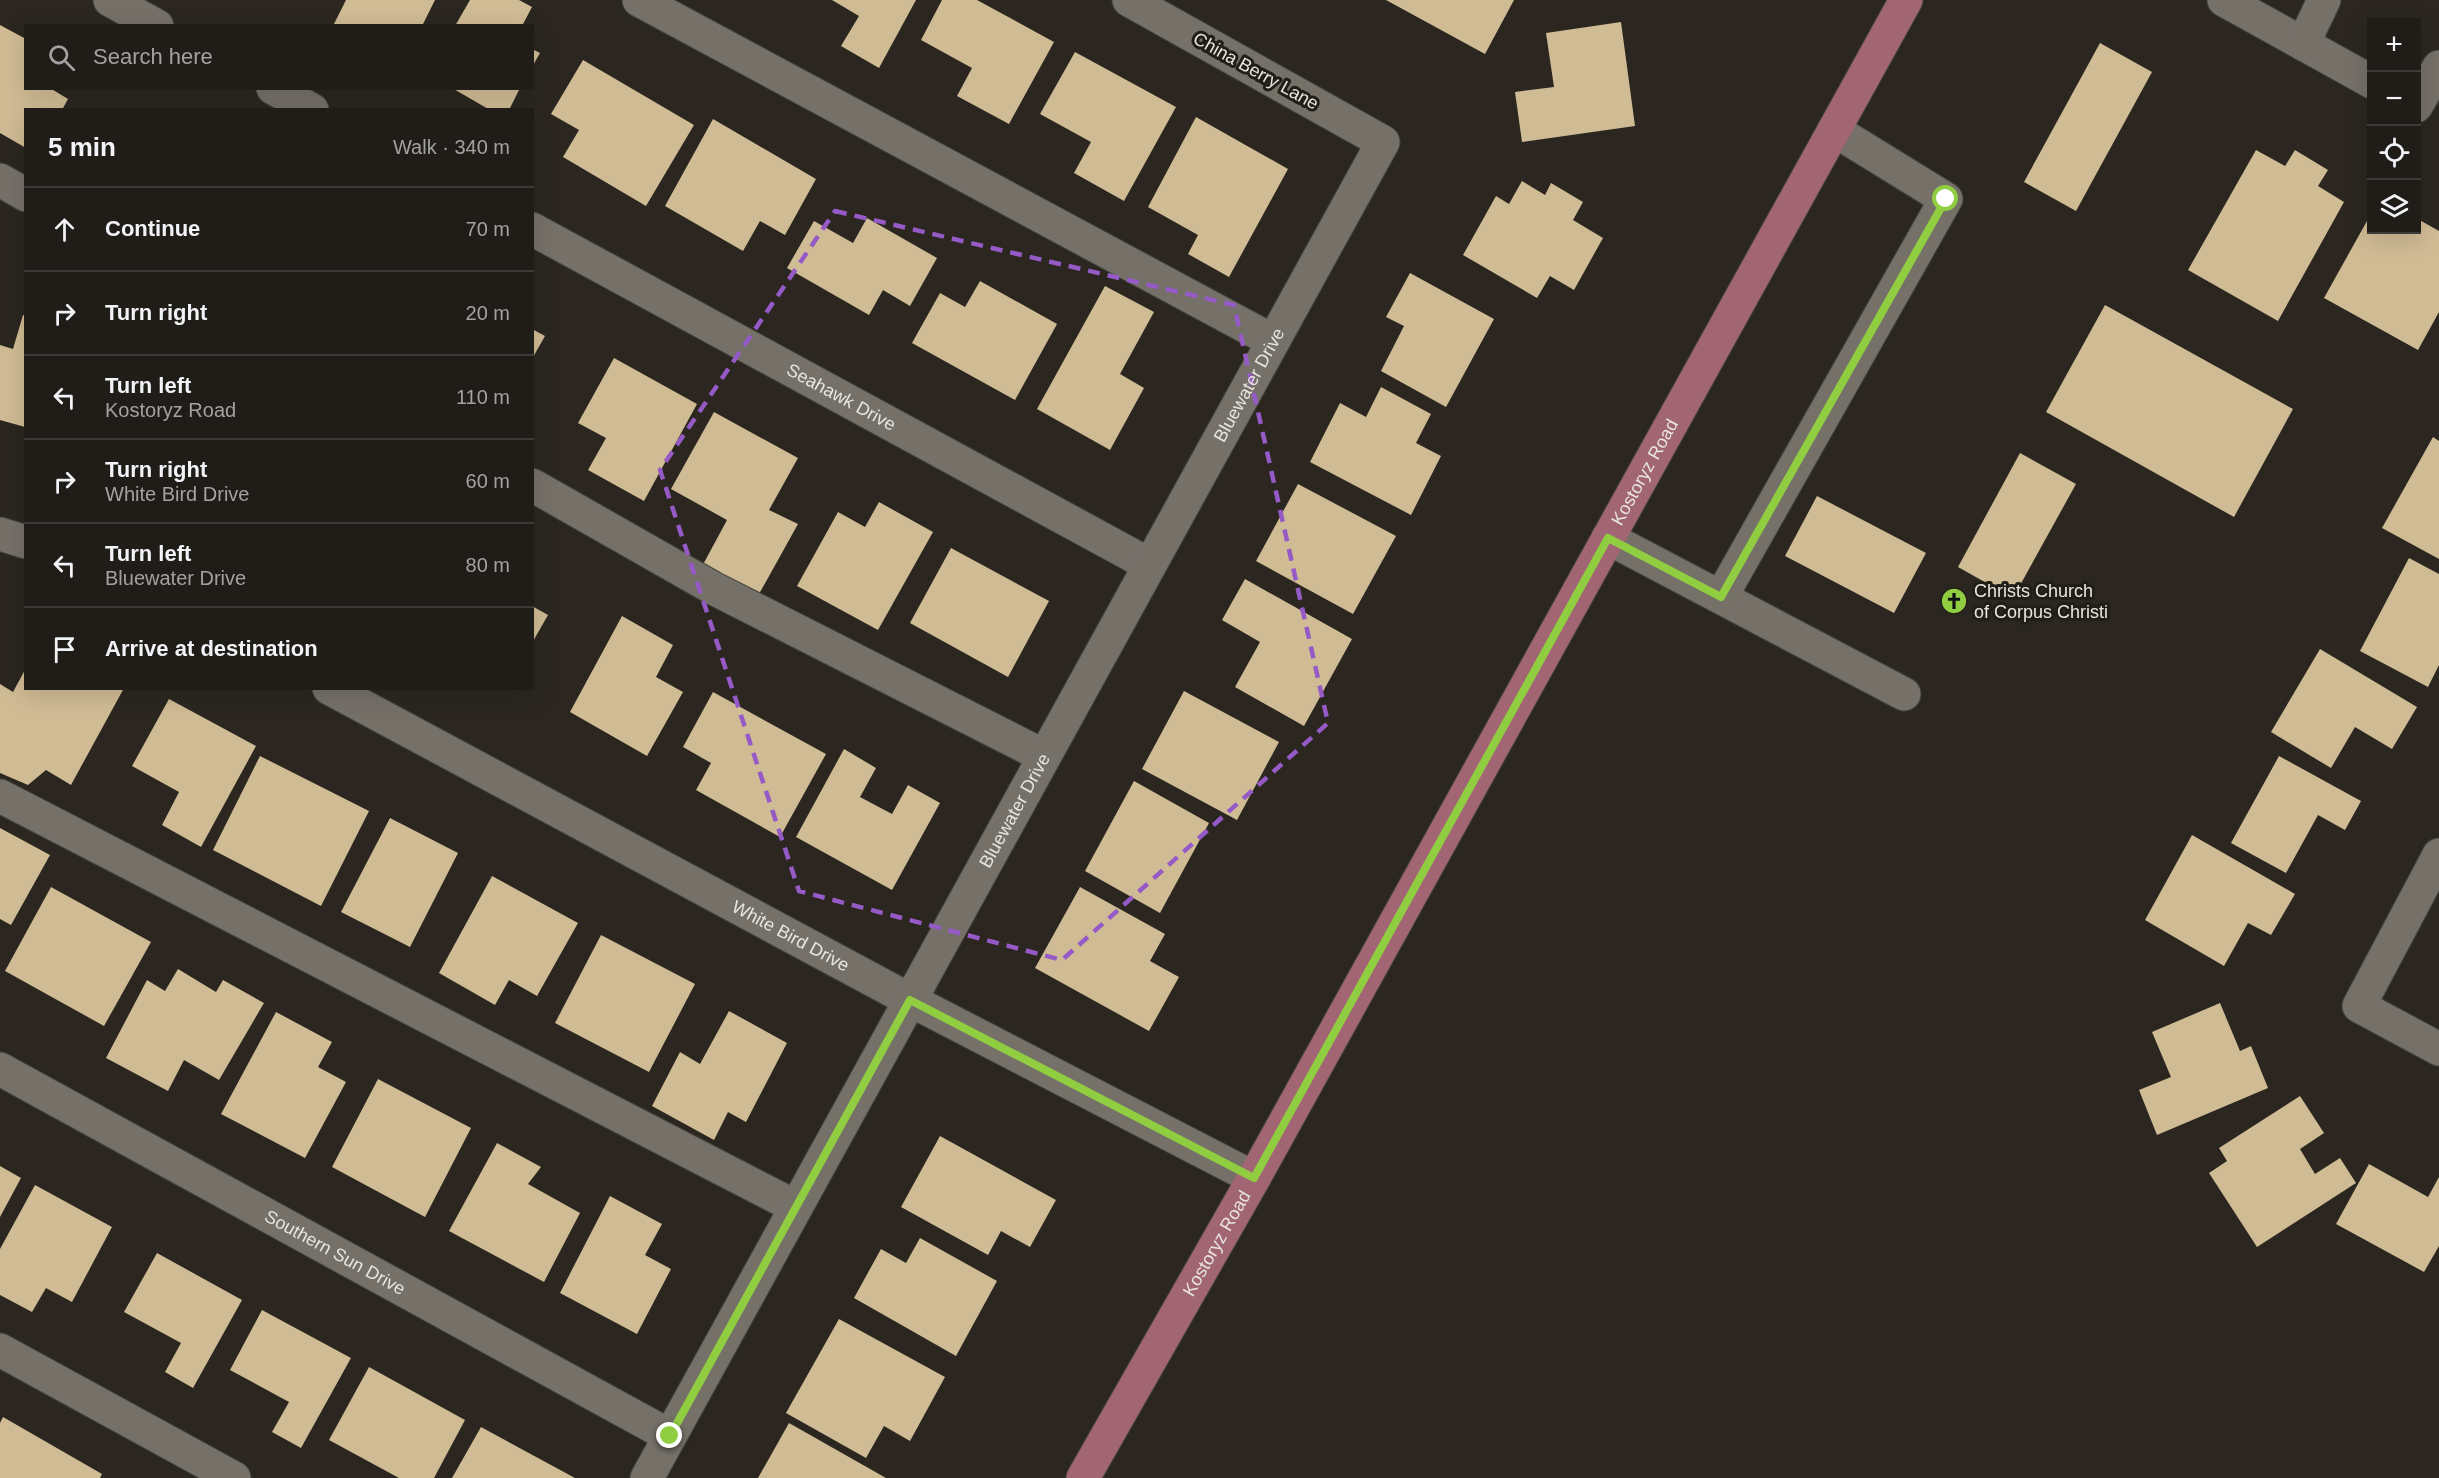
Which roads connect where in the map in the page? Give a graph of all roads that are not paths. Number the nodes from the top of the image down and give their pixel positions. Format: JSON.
{"nodes":[{"id":1,"x":110,"y":0,"type":"edge"},
{"id":2,"x":639,"y":0,"type":"edge"},
{"id":3,"x":1129,"y":0,"type":"edge"},
{"id":4,"x":1906,"y":0,"type":"edge"},
{"id":5,"x":2224,"y":0,"type":"edge"},
{"id":6,"x":2324,"y":0,"type":"edge"},
{"id":7,"x":153,"y":24,"type":"edge"},
{"id":8,"x":2303,"y":44,"type":"junction"},
{"id":9,"x":2439,"y":67,"type":"edge"},
{"id":10,"x":2367,"y":79,"type":"edge"},
{"id":11,"x":277,"y":90,"type":"edge"},
{"id":12,"x":2421,"y":98,"type":"edge"},
{"id":13,"x":308,"y":108,"type":"edge"},
{"id":14,"x":2421,"y":110,"type":"edge"},
{"id":15,"x":2439,"y":120,"type":"edge"},
{"id":16,"x":1834,"y":130,"type":"junction"},
{"id":17,"x":1383,"y":142,"type":"joint"},
{"id":18,"x":0,"y":180,"type":"edge"},
{"id":19,"x":24,"y":194,"type":"edge"},
{"id":20,"x":534,"y":231,"type":"edge"},
{"id":21,"x":1273,"y":341,"type":"junction"},
{"id":22,"x":534,"y":486,"type":"edge"},
{"id":23,"x":0,"y":534,"type":"edge"},
{"id":24,"x":1608,"y":538,"type":"junction"},
{"id":25,"x":24,"y":541,"type":"edge"},
{"id":26,"x":1150,"y":565,"type":"junction"},
{"id":27,"x":1721,"y":597,"type":"junction"},
{"id":28,"x":333,"y":690,"type":"edge"},
{"id":29,"x":1904,"y":694,"type":"dead end"},
{"id":30,"x":1044,"y":756,"type":"junction"},
{"id":31,"x":0,"y":796,"type":"edge"},
{"id":32,"x":2439,"y":855,"type":"edge"},
{"id":33,"x":910,"y":1000,"type":"junction"},
{"id":34,"x":2439,"y":1049,"type":"edge"},
{"id":35,"x":0,"y":1069,"type":"edge"},
{"id":36,"x":1254,"y":1178,"type":"junction"},
{"id":37,"x":796,"y":1208,"type":"junction"},
{"id":38,"x":0,"y":1350,"type":"edge"},
{"id":39,"x":670,"y":1436,"type":"junction"},
{"id":40,"x":234,"y":1478,"type":"edge"},
{"id":41,"x":647,"y":1478,"type":"edge"},
{"id":42,"x":1083,"y":1478,"type":"edge"}],
"edges":[{"from":1,"to":7,"type":"street"},
{"from":2,"to":21,"type":"street"},
{"from":3,"to":17,"type":"street","name":"China Berry Lane"},
{"from":4,"to":16,"type":"main road","name":"Kostoryz Road"},
{"from":5,"to":8,"type":"street"},
{"from":6,"to":8,"type":"street"},
{"from":8,"to":10,"type":"street"},
{"from":9,"to":12,"type":"street"},
{"from":11,"to":13,"type":"street"},
{"from":14,"to":15,"type":"street"},
{"from":16,"to":24,"type":"main road","name":"Kostoryz Road"},
{"from":16,"to":27,"type":"street"},
{"from":17,"to":21,"type":"street","name":"Bluewater Drive"},
{"from":18,"to":19,"type":"street"},
{"from":20,"to":26,"type":"street","name":"Seahawk Drive"},
{"from":21,"to":26,"type":"street","name":"Bluewater Drive"},
{"from":22,"to":30,"type":"street"},
{"from":23,"to":25,"type":"street"},
{"from":24,"to":27,"type":"street"},
{"from":24,"to":36,"type":"main road","name":"Kostoryz Road"},
{"from":26,"to":30,"type":"street","name":"Bluewater Drive"},
{"from":27,"to":29,"type":"street"},
{"from":28,"to":33,"type":"street","name":"White Bird Drive"},
{"from":30,"to":33,"type":"street","name":"Bluewater Drive"},
{"from":31,"to":37,"type":"street"},
{"from":32,"to":34,"type":"street"},
{"from":33,"to":36,"type":"street","name":"White Bird Drive"},
{"from":33,"to":37,"type":"street","name":"Bluewater Drive"},
{"from":35,"to":39,"type":"street","name":"Southern Sun Drive"},
{"from":36,"to":42,"type":"main road","name":"Kostoryz Road"},
{"from":37,"to":39,"type":"street","name":"Bluewater Drive"},
{"from":38,"to":40,"type":"street"},
{"from":39,"to":41,"type":"street","name":"Bluewater Drive"}]}
